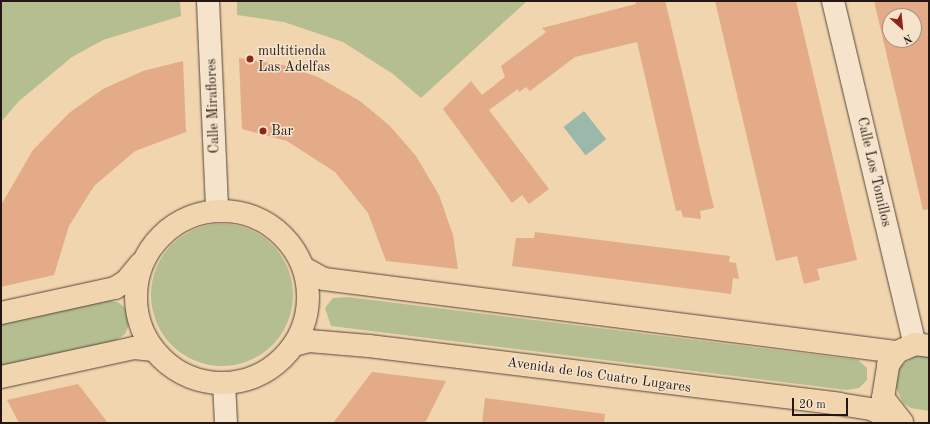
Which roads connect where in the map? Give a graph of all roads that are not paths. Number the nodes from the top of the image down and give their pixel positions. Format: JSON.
{"nodes":[{"id":1,"x":208,"y":1,"type":"edge"},
{"id":2,"x":833,"y":1,"type":"edge"},
{"id":3,"x":217,"y":210,"type":"junction"},
{"id":4,"x":145,"y":257,"type":"junction"},
{"id":5,"x":304,"y":268,"type":"junction"},
{"id":6,"x":1,"y":313,"type":"edge"},
{"id":7,"x":294,"y":345,"type":"junction"},
{"id":8,"x":914,"y":347,"type":"edge"},
{"id":9,"x":154,"y":350,"type":"junction"},
{"id":10,"x":1,"y":377,"type":"edge"},
{"id":11,"x":224,"y":383,"type":"junction"},
{"id":12,"x":226,"y":423,"type":"edge"},
{"id":13,"x":902,"y":423,"type":"edge"}],
"edges":[{"from":1,"to":3,"type":"street","name":"Calle Miraflores"},
{"from":2,"to":8,"type":"street","name":"Calle Los Tomillos"},
{"from":3,"to":4,"type":"main road"},
{"from":3,"to":5,"type":"main road"},
{"from":4,"to":6,"type":"main road"},
{"from":4,"to":9,"type":"main road"},
{"from":5,"to":7,"type":"main road"},
{"from":5,"to":8,"type":"main road"},
{"from":7,"to":11,"type":"main road"},
{"from":7,"to":13,"type":"main road","name":"Avenida de los Cuatro Lugares"},
{"from":8,"to":13,"type":"main road"},
{"from":9,"to":10,"type":"main road"},
{"from":9,"to":11,"type":"main road"},
{"from":11,"to":12,"type":"street"}]}
